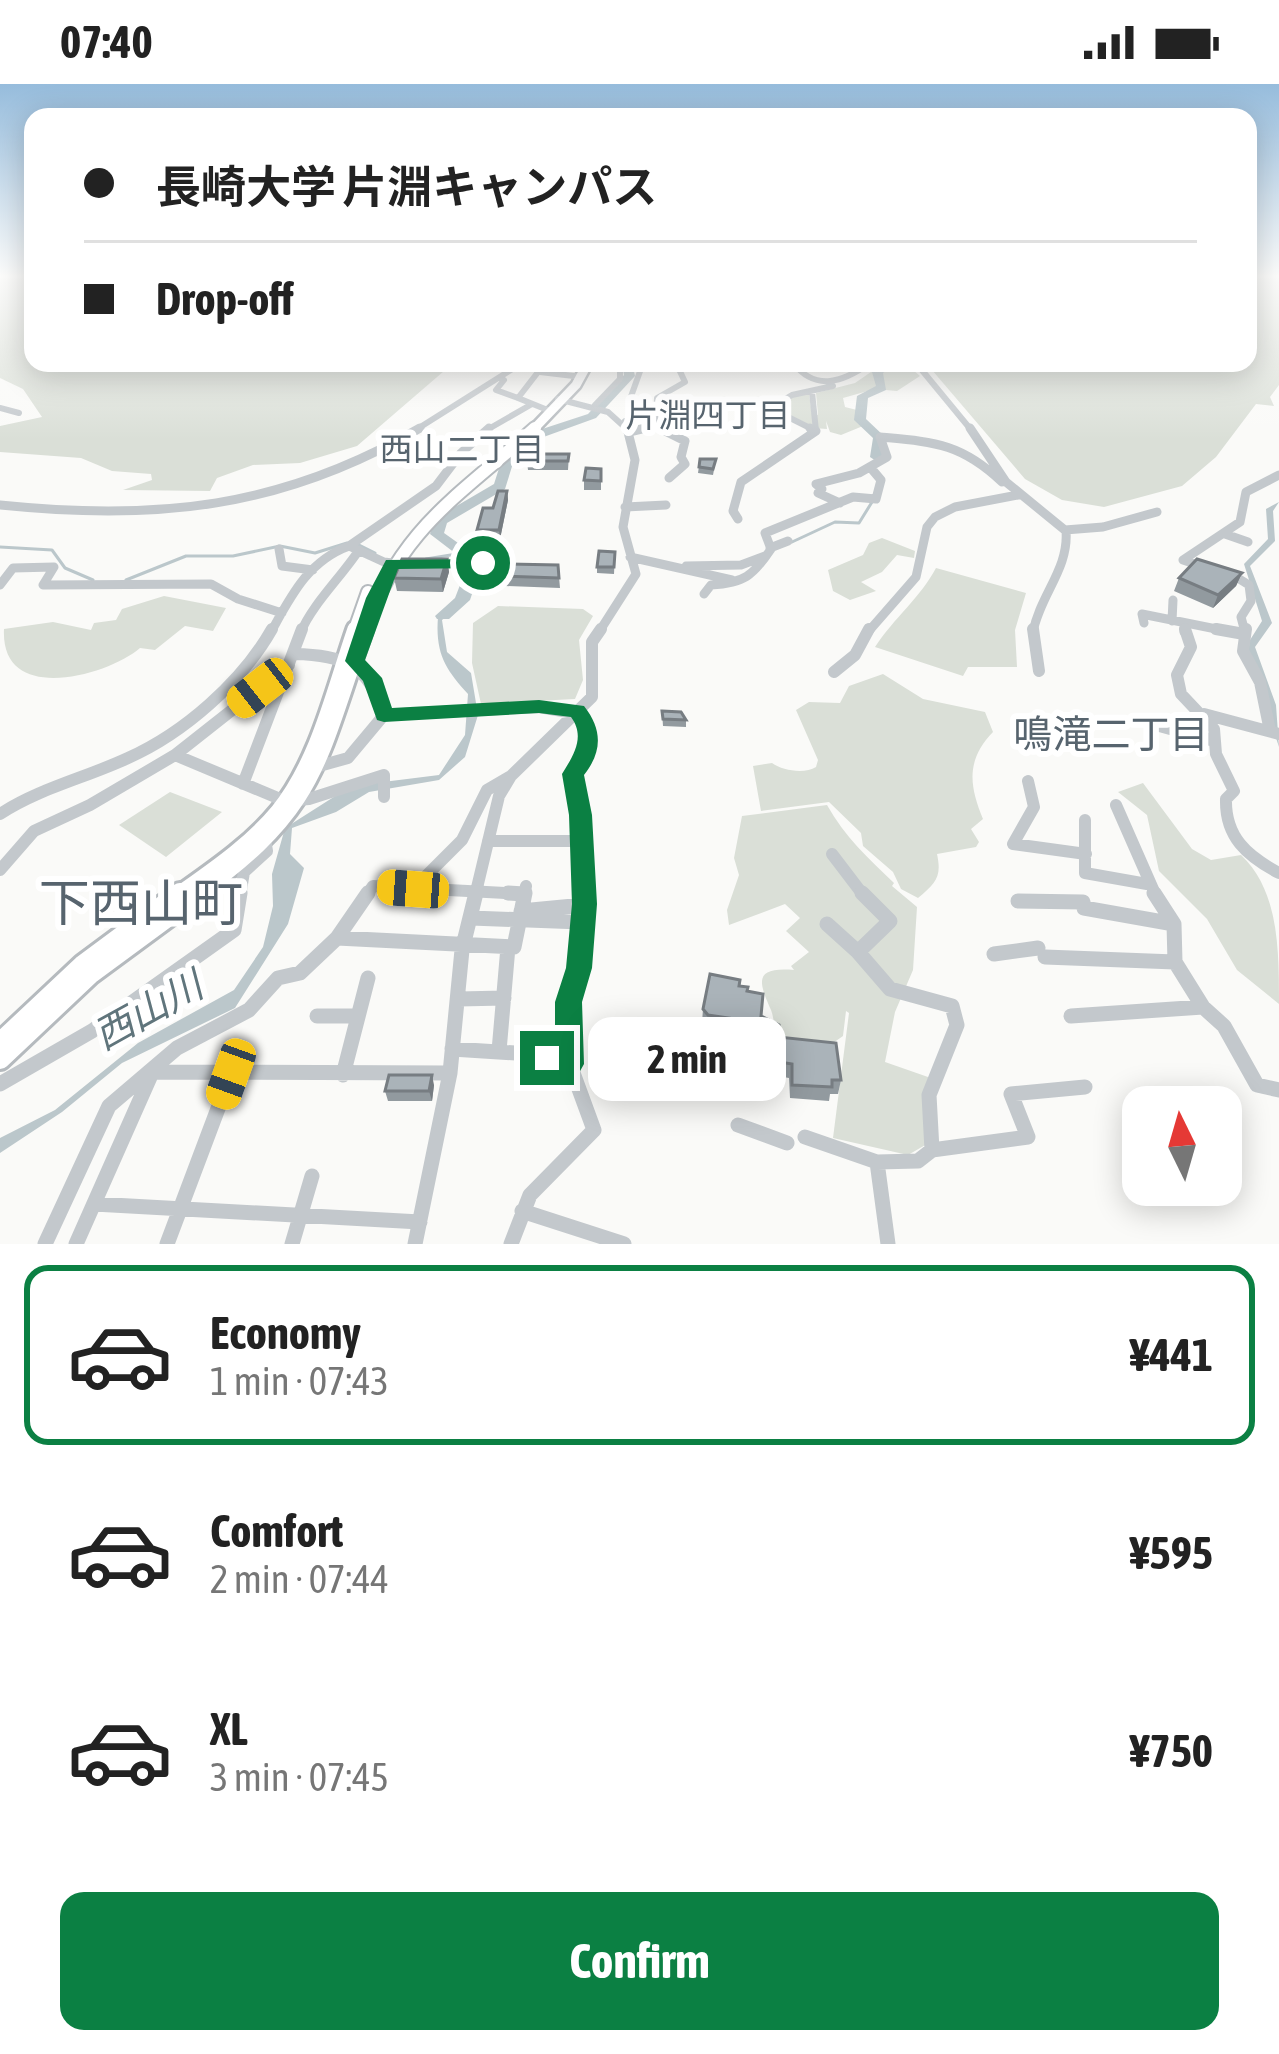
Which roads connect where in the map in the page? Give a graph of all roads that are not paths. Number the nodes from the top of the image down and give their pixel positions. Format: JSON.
{"nodes":[{"id":1,"x":506,"y":372,"type":"edge"},
{"id":2,"x":539,"y":372,"type":"edge"},
{"id":3,"x":579,"y":372,"type":"edge"},
{"id":4,"x":620,"y":372,"type":"edge"},
{"id":5,"x":640,"y":372,"type":"edge"},
{"id":6,"x":680,"y":372,"type":"edge"},
{"id":7,"x":801,"y":372,"type":"edge"},
{"id":8,"x":855,"y":372,"type":"edge"},
{"id":9,"x":924,"y":372,"type":"edge"},
{"id":10,"x":504,"y":380,"type":"dead end"},
{"id":11,"x":839,"y":382,"type":"junction"},
{"id":12,"x":812,"y":392,"type":"junction"},
{"id":13,"x":518,"y":398,"type":"junction"},
{"id":14,"x":550,"y":405,"type":"junction"},
{"id":15,"x":595,"y":405,"type":"junction"},
{"id":16,"x":0,"y":408,"type":"edge"},
{"id":17,"x":19,"y":412,"type":"dead end"},
{"id":18,"x":627,"y":426,"type":"junction"},
{"id":19,"x":655,"y":426,"type":"junction"},
{"id":20,"x":816,"y":431,"type":"junction"},
{"id":21,"x":870,"y":467,"type":"junction"},
{"id":22,"x":1279,"y":475,"type":"edge"},
{"id":23,"x":669,"y":478,"type":"dead end"},
{"id":24,"x":1006,"y":482,"type":"junction"},
{"id":25,"x":1018,"y":495,"type":"junction"},
{"id":26,"x":840,"y":503,"type":"junction"},
{"id":27,"x":0,"y":505,"type":"edge"},
{"id":28,"x":666,"y":505,"type":"dead end"},
{"id":29,"x":625,"y":507,"type":"junction"},
{"id":30,"x":1157,"y":512,"type":"dead end"},
{"id":31,"x":738,"y":519,"type":"dead end"},
{"id":32,"x":1065,"y":530,"type":"junction"},
{"id":33,"x":1225,"y":534,"type":"junction"},
{"id":34,"x":788,"y":541,"type":"dead end"},
{"id":35,"x":1248,"y":542,"type":"dead end"},
{"id":36,"x":352,"y":546,"type":"junction"},
{"id":37,"x":279,"y":549,"type":"dead end"},
{"id":38,"x":768,"y":552,"type":"junction"},
{"id":39,"x":630,"y":557,"type":"junction"},
{"id":40,"x":388,"y":563,"type":"junction"},
{"id":41,"x":483,"y":563,"type":"dead end"},
{"id":42,"x":679,"y":567,"type":"junction"},
{"id":43,"x":196,"y":570,"type":"dead end"},
{"id":44,"x":313,"y":570,"type":"junction"},
{"id":45,"x":188,"y":583,"type":"junction"},
{"id":46,"x":303,"y":583,"type":"junction"},
{"id":47,"x":739,"y":583,"type":"junction"},
{"id":48,"x":0,"y":585,"type":"edge"},
{"id":49,"x":704,"y":594,"type":"dead end"},
{"id":50,"x":325,"y":597,"type":"junction"},
{"id":51,"x":1173,"y":600,"type":"dead end"},
{"id":52,"x":282,"y":614,"type":"junction"},
{"id":53,"x":1172,"y":620,"type":"junction"},
{"id":54,"x":1144,"y":622,"type":"dead end"},
{"id":55,"x":1186,"y":624,"type":"junction"},
{"id":56,"x":1250,"y":638,"type":"junction"},
{"id":57,"x":350,"y":659,"type":"junction"},
{"id":58,"x":291,"y":660,"type":"junction"},
{"id":59,"x":1040,"y":671,"type":"dead end"},
{"id":60,"x":834,"y":672,"type":"dead end"},
{"id":61,"x":1270,"y":696,"type":"edge"},
{"id":62,"x":575,"y":712,"type":"junction"},
{"id":63,"x":1201,"y":714,"type":"junction"},
{"id":64,"x":384,"y":716,"type":"junction"},
{"id":65,"x":1152,"y":724,"type":"dead end"},
{"id":66,"x":1274,"y":733,"type":"edge"},
{"id":67,"x":1214,"y":742,"type":"junction"},
{"id":68,"x":150,"y":746,"type":"junction"},
{"id":69,"x":171,"y":758,"type":"junction"},
{"id":70,"x":312,"y":768,"type":"junction"},
{"id":71,"x":34,"y":776,"type":"dead end"},
{"id":72,"x":511,"y":776,"type":"junction"},
{"id":73,"x":1028,"y":782,"type":"dead end"},
{"id":74,"x":243,"y":784,"type":"junction"},
{"id":75,"x":44,"y":789,"type":"junction"},
{"id":76,"x":384,"y":796,"type":"dead end"},
{"id":77,"x":292,"y":802,"type":"junction"},
{"id":78,"x":1116,"y":805,"type":"dead end"},
{"id":79,"x":0,"y":814,"type":"edge"},
{"id":80,"x":1085,"y":820,"type":"dead end"},
{"id":81,"x":265,"y":839,"type":"junction"},
{"id":82,"x":488,"y":841,"type":"junction"},
{"id":83,"x":580,"y":841,"type":"junction"},
{"id":84,"x":832,"y":854,"type":"dead end"},
{"id":85,"x":1086,"y":854,"type":"junction"},
{"id":86,"x":0,"y":870,"type":"edge"},
{"id":87,"x":1279,"y":872,"type":"edge"},
{"id":88,"x":1148,"y":884,"type":"junction"},
{"id":89,"x":413,"y":889,"type":"junction"},
{"id":90,"x":477,"y":892,"type":"junction"},
{"id":91,"x":1018,"y":901,"type":"dead end"},
{"id":92,"x":584,"y":904,"type":"junction"},
{"id":93,"x":520,"y":916,"type":"junction"},
{"id":94,"x":471,"y":918,"type":"junction"},
{"id":95,"x":581,"y":922,"type":"junction"},
{"id":96,"x":827,"y":924,"type":"dead end"},
{"id":97,"x":1174,"y":924,"type":"junction"},
{"id":98,"x":337,"y":938,"type":"junction"},
{"id":99,"x":508,"y":947,"type":"junction"},
{"id":100,"x":462,"y":950,"type":"junction"},
{"id":101,"x":858,"y":952,"type":"junction"},
{"id":102,"x":994,"y":954,"type":"dead end"},
{"id":103,"x":1175,"y":962,"type":"junction"},
{"id":104,"x":368,"y":978,"type":"dead end"},
{"id":105,"x":504,"y":998,"type":"junction"},
{"id":106,"x":459,"y":999,"type":"junction"},
{"id":107,"x":1203,"y":1007,"type":"junction"},
{"id":108,"x":317,"y":1016,"type":"dead end"},
{"id":109,"x":357,"y":1016,"type":"junction"},
{"id":110,"x":1071,"y":1016,"type":"dead end"},
{"id":111,"x":0,"y":1043,"type":"edge"},
{"id":112,"x":452,"y":1049,"type":"junction"},
{"id":113,"x":499,"y":1051,"type":"junction"},
{"id":114,"x":0,"y":1059,"type":"edge"},
{"id":115,"x":569,"y":1064,"type":"junction"},
{"id":116,"x":152,"y":1072,"type":"junction"},
{"id":117,"x":450,"y":1073,"type":"junction"},
{"id":118,"x":231,"y":1074,"type":"junction"},
{"id":119,"x":343,"y":1075,"type":"junction"},
{"id":120,"x":0,"y":1084,"type":"edge"},
{"id":121,"x":1085,"y":1087,"type":"dead end"},
{"id":122,"x":1279,"y":1090,"type":"edge"},
{"id":123,"x":738,"y":1125,"type":"dead end"},
{"id":124,"x":932,"y":1150,"type":"junction"},
{"id":125,"x":877,"y":1162,"type":"junction"},
{"id":126,"x":312,"y":1176,"type":"dead end"},
{"id":127,"x":94,"y":1204,"type":"junction"},
{"id":128,"x":181,"y":1209,"type":"junction"},
{"id":129,"x":521,"y":1211,"type":"junction"},
{"id":130,"x":300,"y":1216,"type":"junction"},
{"id":131,"x":420,"y":1222,"type":"junction"},
{"id":132,"x":45,"y":1244,"type":"edge"},
{"id":133,"x":76,"y":1244,"type":"edge"},
{"id":134,"x":167,"y":1244,"type":"edge"},
{"id":135,"x":292,"y":1244,"type":"edge"},
{"id":136,"x":415,"y":1244,"type":"edge"},
{"id":137,"x":512,"y":1244,"type":"edge"},
{"id":138,"x":624,"y":1244,"type":"edge"},
{"id":139,"x":888,"y":1244,"type":"edge"}],
"edges":[{"from":1,"to":27,"type":"street"},
{"from":2,"to":13,"type":"street"},
{"from":3,"to":14,"type":"main road"},
{"from":4,"to":15,"type":"street"},
{"from":5,"to":18,"type":"street"},
{"from":6,"to":19,"type":"street"},
{"from":7,"to":11,"type":"street"},
{"from":8,"to":11,"type":"street"},
{"from":9,"to":24,"type":"street"},
{"from":10,"to":13,"type":"street"},
{"from":11,"to":12,"type":"street"},
{"from":12,"to":20,"type":"street"},
{"from":12,"to":20,"type":"street"},
{"from":13,"to":14,"type":"street"},
{"from":14,"to":15,"type":"street"},
{"from":14,"to":36,"type":"street"},
{"from":14,"to":40,"type":"main road"},
{"from":15,"to":18,"type":"street"},
{"from":16,"to":17,"type":"street"},
{"from":18,"to":19,"type":"street"},
{"from":18,"to":29,"type":"street"},
{"from":19,"to":23,"type":"street"},
{"from":20,"to":31,"type":"street"},
{"from":21,"to":24,"type":"street"},
{"from":21,"to":26,"type":"street"},
{"from":21,"to":26,"type":"street"},
{"from":22,"to":33,"type":"street"},
{"from":24,"to":25,"type":"street"},
{"from":25,"to":32,"type":"street"},
{"from":25,"to":60,"type":"street"},
{"from":26,"to":38,"type":"street"},
{"from":28,"to":29,"type":"street"},
{"from":29,"to":39,"type":"street"},
{"from":30,"to":32,"type":"street"},
{"from":32,"to":59,"type":"street"},
{"from":33,"to":35,"type":"street"},
{"from":33,"to":56,"type":"street"},
{"from":34,"to":38,"type":"street"},
{"from":36,"to":40,"type":"street"},
{"from":36,"to":44,"type":"street"},
{"from":36,"to":50,"type":"street"},
{"from":37,"to":44,"type":"street"},
{"from":38,"to":42,"type":"street"},
{"from":38,"to":47,"type":"street"},
{"from":39,"to":42,"type":"street"},
{"from":39,"to":62,"type":"street"},
{"from":40,"to":41,"type":"street"},
{"from":40,"to":57,"type":"main road"},
{"from":42,"to":47,"type":"street"},
{"from":43,"to":45,"type":"street"},
{"from":44,"to":46,"type":"street"},
{"from":45,"to":48,"type":"street"},
{"from":45,"to":52,"type":"street"},
{"from":46,"to":50,"type":"street"},
{"from":46,"to":52,"type":"street"},
{"from":47,"to":49,"type":"street"},
{"from":50,"to":58,"type":"street"},
{"from":51,"to":53,"type":"street"},
{"from":52,"to":68,"type":"street"},
{"from":53,"to":54,"type":"street"},
{"from":53,"to":55,"type":"street"},
{"from":55,"to":56,"type":"street"},
{"from":55,"to":63,"type":"street"},
{"from":56,"to":61,"type":"street"},
{"from":57,"to":58,"type":"street"},
{"from":57,"to":64,"type":"street"},
{"from":57,"to":70,"type":"main road"},
{"from":58,"to":69,"type":"street"},
{"from":58,"to":74,"type":"street"},
{"from":61,"to":66,"type":"street"},
{"from":62,"to":64,"type":"street"},
{"from":62,"to":72,"type":"street"},
{"from":62,"to":83,"type":"street"},
{"from":63,"to":66,"type":"street"},
{"from":63,"to":67,"type":"street"},
{"from":64,"to":70,"type":"street"},
{"from":65,"to":67,"type":"street"},
{"from":67,"to":87,"type":"street"},
{"from":68,"to":69,"type":"street"},
{"from":68,"to":75,"type":"street"},
{"from":69,"to":74,"type":"street"},
{"from":69,"to":86,"type":"street"},
{"from":70,"to":77,"type":"main road"},
{"from":71,"to":75,"type":"street"},
{"from":72,"to":82,"type":"street"},
{"from":72,"to":89,"type":"street"},
{"from":73,"to":85,"type":"street"},
{"from":74,"to":77,"type":"street"},
{"from":75,"to":79,"type":"street"},
{"from":76,"to":77,"type":"street"},
{"from":77,"to":81,"type":"main road"},
{"from":77,"to":111,"type":"main road"},
{"from":78,"to":88,"type":"street"},
{"from":80,"to":85,"type":"street"},
{"from":81,"to":114,"type":"main road"},
{"from":81,"to":120,"type":"street"},
{"from":82,"to":83,"type":"street"},
{"from":82,"to":90,"type":"street"},
{"from":83,"to":92,"type":"street"},
{"from":84,"to":101,"type":"street"},
{"from":85,"to":88,"type":"street"},
{"from":88,"to":97,"type":"street"},
{"from":89,"to":90,"type":"street"},
{"from":89,"to":98,"type":"street"},
{"from":90,"to":93,"type":"street"},
{"from":90,"to":94,"type":"street"},
{"from":91,"to":97,"type":"street"},
{"from":92,"to":93,"type":"street"},
{"from":92,"to":95,"type":"street"},
{"from":93,"to":94,"type":"street"},
{"from":93,"to":95,"type":"street"},
{"from":93,"to":99,"type":"street"},
{"from":94,"to":100,"type":"street"},
{"from":95,"to":115,"type":"street"},
{"from":96,"to":101,"type":"street"},
{"from":97,"to":103,"type":"street"},
{"from":98,"to":100,"type":"street"},
{"from":98,"to":116,"type":"street"},
{"from":99,"to":100,"type":"street"},
{"from":99,"to":105,"type":"street"},
{"from":100,"to":106,"type":"street"},
{"from":101,"to":124,"type":"street"},
{"from":102,"to":103,"type":"street"},
{"from":103,"to":107,"type":"street"},
{"from":104,"to":109,"type":"street"},
{"from":105,"to":106,"type":"street"},
{"from":105,"to":113,"type":"street"},
{"from":106,"to":112,"type":"street"},
{"from":107,"to":110,"type":"street"},
{"from":107,"to":122,"type":"street"},
{"from":108,"to":109,"type":"street"},
{"from":109,"to":119,"type":"street"},
{"from":112,"to":113,"type":"street"},
{"from":112,"to":117,"type":"street"},
{"from":113,"to":115,"type":"street"},
{"from":115,"to":129,"type":"street"},
{"from":116,"to":118,"type":"street"},
{"from":116,"to":127,"type":"street"},
{"from":116,"to":132,"type":"street"},
{"from":117,"to":119,"type":"street"},
{"from":117,"to":131,"type":"street"},
{"from":118,"to":119,"type":"street"},
{"from":118,"to":128,"type":"street"},
{"from":121,"to":124,"type":"street"},
{"from":123,"to":125,"type":"street"},
{"from":124,"to":125,"type":"street"},
{"from":125,"to":139,"type":"street"},
{"from":126,"to":130,"type":"street"},
{"from":127,"to":128,"type":"street"},
{"from":127,"to":133,"type":"street"},
{"from":128,"to":130,"type":"street"},
{"from":128,"to":134,"type":"street"},
{"from":129,"to":137,"type":"street"},
{"from":129,"to":138,"type":"street"},
{"from":130,"to":131,"type":"street"},
{"from":130,"to":135,"type":"street"},
{"from":131,"to":136,"type":"street"}]}
